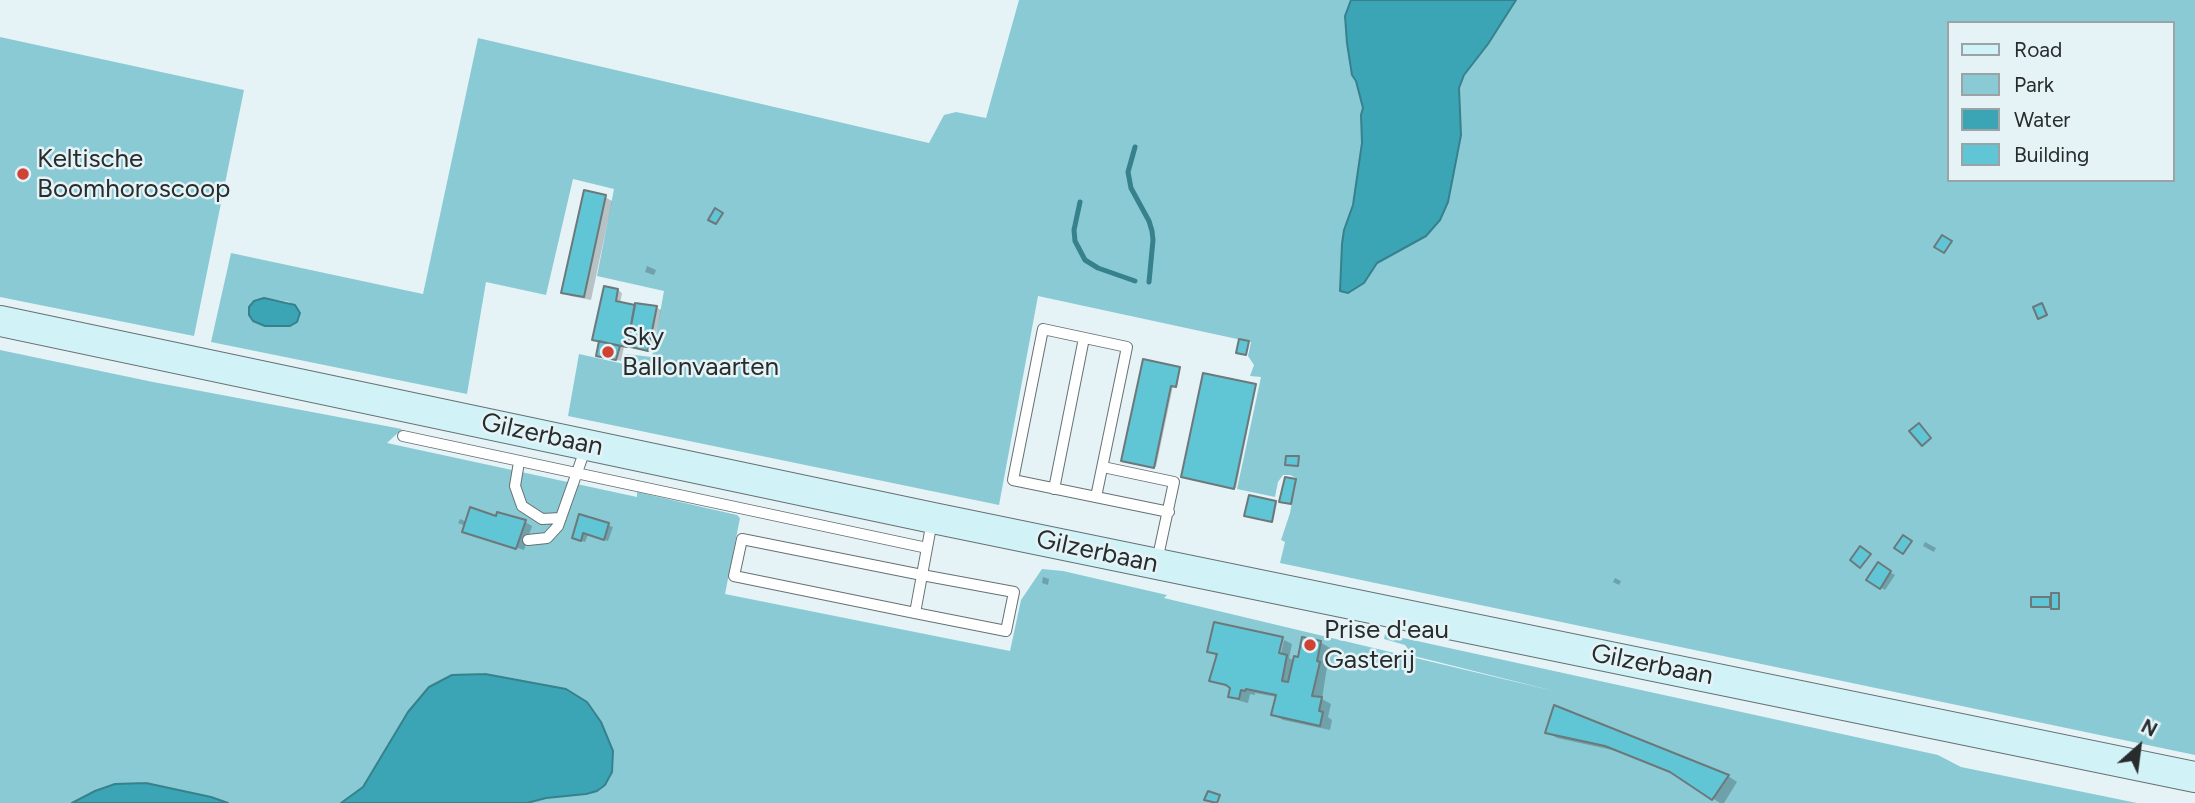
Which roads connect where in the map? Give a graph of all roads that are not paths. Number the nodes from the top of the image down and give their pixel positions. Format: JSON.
{"nodes":[{"id":1,"x":0,"y":321,"type":"edge"},
{"id":2,"x":1084,"y":338,"type":"junction"},
{"id":3,"x":403,"y":436,"type":"dead end"},
{"id":4,"x":587,"y":445,"type":"junction"},
{"id":5,"x":519,"y":462,"type":"junction"},
{"id":6,"x":1103,"y":467,"type":"junction"},
{"id":7,"x":578,"y":475,"type":"junction"},
{"id":8,"x":1054,"y":489,"type":"junction"},
{"id":9,"x":1096,"y":497,"type":"junction"},
{"id":10,"x":1169,"y":512,"type":"junction"},
{"id":11,"x":561,"y":517,"type":"junction"},
{"id":12,"x":933,"y":518,"type":"junction"},
{"id":13,"x":528,"y":540,"type":"dead end"},
{"id":14,"x":927,"y":548,"type":"junction"},
{"id":15,"x":1156,"y":564,"type":"junction"},
{"id":16,"x":922,"y":575,"type":"junction"},
{"id":17,"x":915,"y":613,"type":"junction"},
{"id":18,"x":2195,"y":777,"type":"edge"}],
"edges":[{"from":1,"to":4,"type":"street","name":"Gilzerbaan"},
{"from":2,"to":6,"type":"lane"},
{"from":2,"to":8,"type":"lane"},
{"from":2,"to":8,"type":"lane"},
{"from":3,"to":5,"type":"lane"},
{"from":4,"to":7,"type":"lane"},
{"from":4,"to":12,"type":"street","name":"Gilzerbaan"},
{"from":5,"to":7,"type":"lane"},
{"from":5,"to":11,"type":"lane"},
{"from":6,"to":9,"type":"lane"},
{"from":6,"to":10,"type":"lane"},
{"from":7,"to":11,"type":"lane"},
{"from":7,"to":14,"type":"lane"},
{"from":8,"to":9,"type":"lane"},
{"from":9,"to":10,"type":"lane"},
{"from":10,"to":15,"type":"lane"},
{"from":11,"to":13,"type":"lane"},
{"from":12,"to":14,"type":"lane"},
{"from":12,"to":15,"type":"street","name":"Gilzerbaan"},
{"from":14,"to":16,"type":"lane"},
{"from":15,"to":18,"type":"street","name":"Gilzerbaan"},
{"from":16,"to":17,"type":"lane"},
{"from":16,"to":17,"type":"lane"},
{"from":16,"to":17,"type":"lane"}]}
